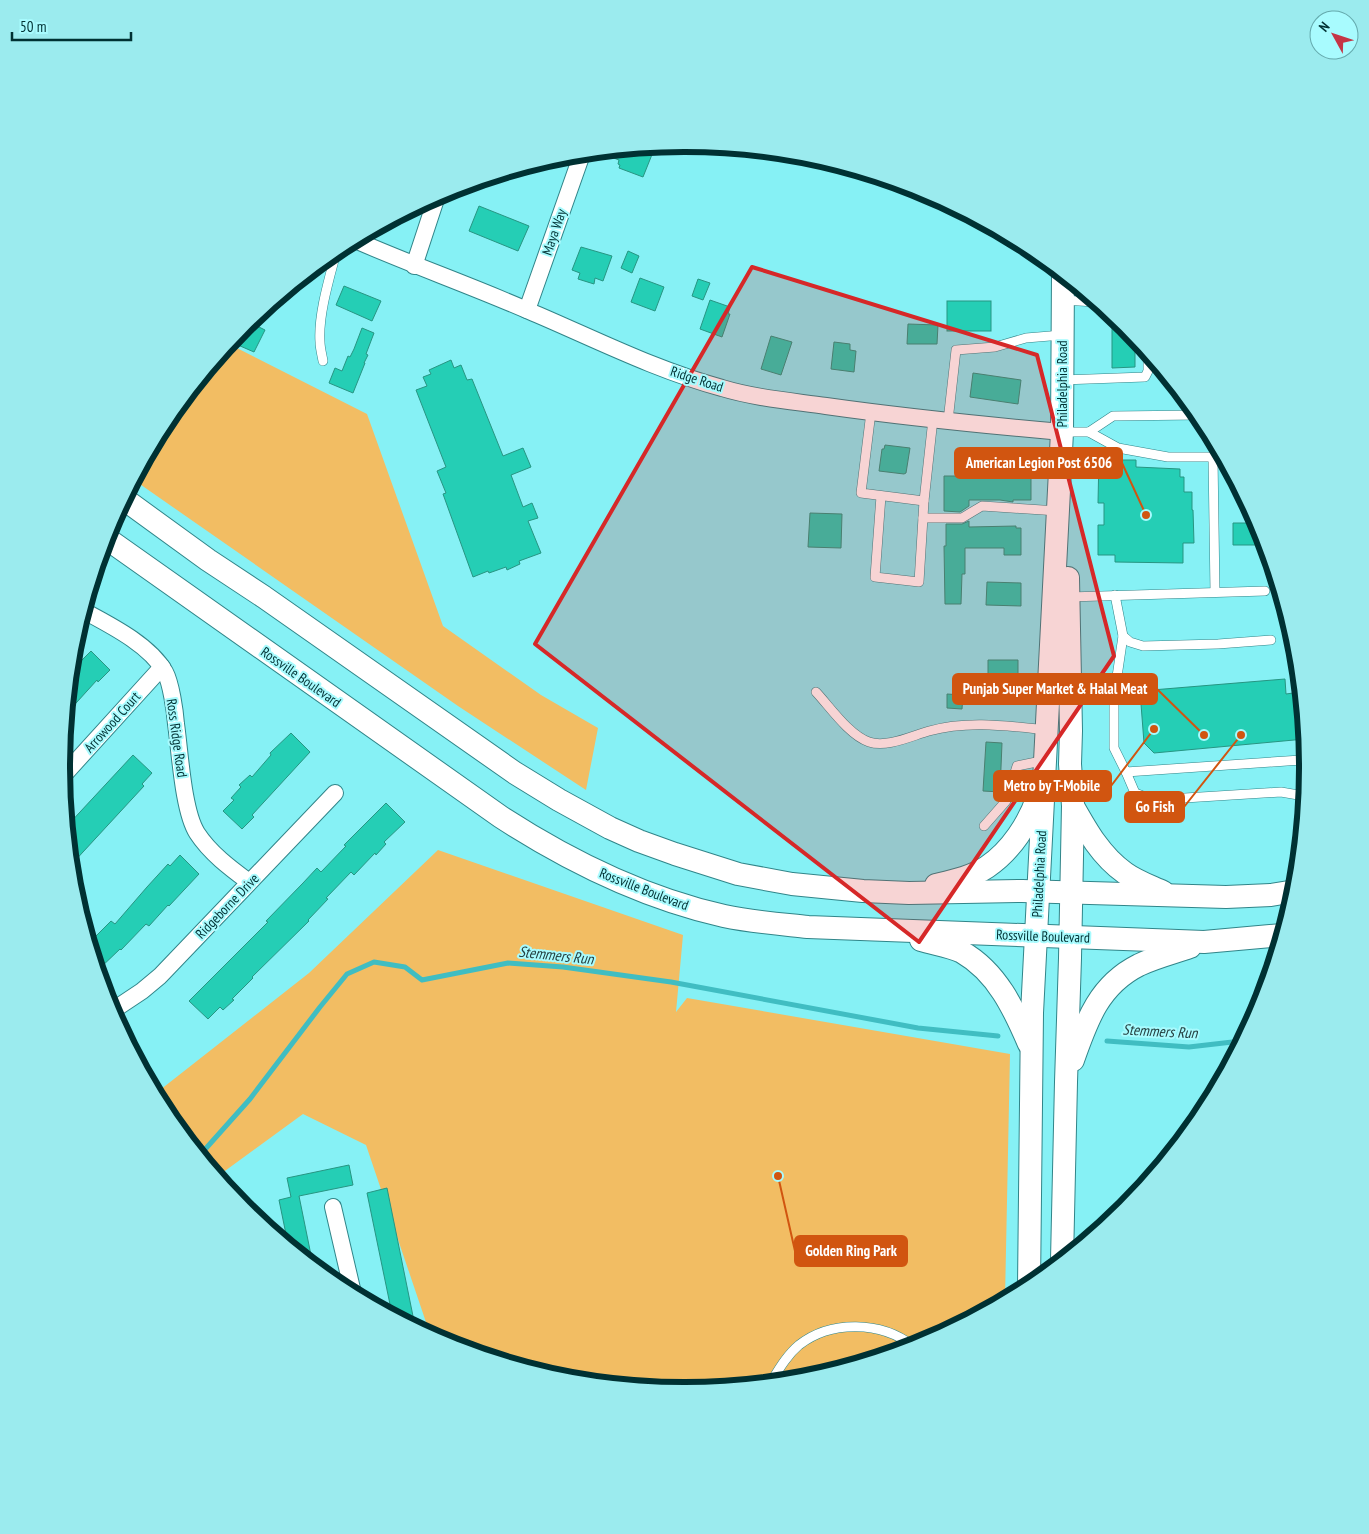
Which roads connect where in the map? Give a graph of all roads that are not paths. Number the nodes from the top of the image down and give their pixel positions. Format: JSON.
{"nodes":[{"id":1,"x":579,"y":162,"type":"edge"},
{"id":2,"x":429,"y":209,"type":"edge"},
{"id":3,"x":363,"y":244,"type":"edge"},
{"id":4,"x":334,"y":263,"type":"edge"},
{"id":5,"x":414,"y":266,"type":"junction"},
{"id":6,"x":1063,"y":282,"type":"edge"},
{"id":7,"x":1062,"y":300,"type":"junction"},
{"id":8,"x":1086,"y":301,"type":"edge"},
{"id":9,"x":527,"y":310,"type":"junction"},
{"id":10,"x":1062,"y":335,"type":"junction"},
{"id":11,"x":323,"y":361,"type":"dead end"},
{"id":12,"x":1149,"y":365,"type":"edge"},
{"id":13,"x":1062,"y":380,"type":"junction"},
{"id":14,"x":871,"y":412,"type":"junction"},
{"id":15,"x":1187,"y":415,"type":"edge"},
{"id":16,"x":940,"y":420,"type":"junction"},
{"id":17,"x":1062,"y":432,"type":"junction"},
{"id":18,"x":1089,"y":432,"type":"junction"},
{"id":19,"x":1215,"y":457,"type":"edge"},
{"id":20,"x":1218,"y":462,"type":"edge"},
{"id":21,"x":881,"y":496,"type":"junction"},
{"id":22,"x":924,"y":501,"type":"junction"},
{"id":23,"x":130,"y":503,"type":"edge"},
{"id":24,"x":1058,"y":517,"type":"junction"},
{"id":25,"x":923,"y":518,"type":"junction"},
{"id":26,"x":113,"y":543,"type":"edge"},
{"id":27,"x":1266,"y":591,"type":"dead end"},
{"id":28,"x":1215,"y":592,"type":"junction"},
{"id":29,"x":1115,"y":595,"type":"junction"},
{"id":30,"x":1069,"y":597,"type":"junction"},
{"id":31,"x":90,"y":614,"type":"edge"},
{"id":32,"x":1123,"y":636,"type":"junction"},
{"id":33,"x":1271,"y":640,"type":"dead end"},
{"id":34,"x":162,"y":668,"type":"junction"},
{"id":35,"x":816,"y":692,"type":"dead end"},
{"id":36,"x":1048,"y":730,"type":"junction"},
{"id":37,"x":1299,"y":760,"type":"edge"},
{"id":38,"x":1045,"y":767,"type":"junction"},
{"id":39,"x":70,"y":768,"type":"edge"},
{"id":40,"x":1126,"y":772,"type":"junction"},
{"id":41,"x":335,"y":792,"type":"dead end"},
{"id":42,"x":1298,"y":797,"type":"edge"},
{"id":43,"x":1073,"y":806,"type":"junction"},
{"id":44,"x":984,"y":826,"type":"dead end"},
{"id":45,"x":249,"y":882,"type":"junction"},
{"id":46,"x":1038,"y":892,"type":"junction"},
{"id":47,"x":1286,"y":892,"type":"edge"},
{"id":48,"x":909,"y":893,"type":"junction"},
{"id":49,"x":1071,"y":893,"type":"junction"},
{"id":50,"x":1171,"y":895,"type":"junction"},
{"id":51,"x":879,"y":930,"type":"junction"},
{"id":52,"x":1275,"y":935,"type":"edge"},
{"id":53,"x":1035,"y":936,"type":"junction"},
{"id":54,"x":1070,"y":937,"type":"junction"},
{"id":55,"x":1204,"y":942,"type":"junction"},
{"id":56,"x":119,"y":1006,"type":"edge"},
{"id":57,"x":1032,"y":1051,"type":"junction"},
{"id":58,"x":1066,"y":1082,"type":"junction"},
{"id":59,"x":333,"y":1207,"type":"dead end"},
{"id":60,"x":1062,"y":1252,"type":"edge"},
{"id":61,"x":1028,"y":1276,"type":"edge"},
{"id":62,"x":351,"y":1283,"type":"edge"},
{"id":63,"x":905,"y":1341,"type":"edge"},
{"id":64,"x":776,"y":1374,"type":"edge"}],
"edges":[{"from":1,"to":9,"type":"street","name":"Maya Way"},
{"from":2,"to":5,"type":"street"},
{"from":3,"to":5,"type":"street","name":"Ridge Road"},
{"from":4,"to":11,"type":"lane"},
{"from":5,"to":9,"type":"street","name":"Ridge Road"},
{"from":6,"to":7,"type":"main road","name":"Philadelphia Road"},
{"from":7,"to":8,"type":"lane"},
{"from":7,"to":10,"type":"main road","name":"Philadelphia Road"},
{"from":9,"to":14,"type":"street","name":"Ridge Road"},
{"from":10,"to":13,"type":"main road","name":"Philadelphia Road"},
{"from":10,"to":16,"type":"lane"},
{"from":12,"to":13,"type":"lane"},
{"from":13,"to":17,"type":"main road","name":"Philadelphia Road"},
{"from":14,"to":16,"type":"street","name":"Ridge Road"},
{"from":14,"to":21,"type":"lane"},
{"from":15,"to":18,"type":"lane"},
{"from":16,"to":17,"type":"street","name":"Ridge Road"},
{"from":16,"to":22,"type":"lane"},
{"from":17,"to":18,"type":"lane"},
{"from":17,"to":24,"type":"main road","name":"Philadelphia Road"},
{"from":18,"to":19,"type":"lane"},
{"from":20,"to":28,"type":"lane"},
{"from":21,"to":22,"type":"lane"},
{"from":21,"to":25,"type":"lane"},
{"from":22,"to":25,"type":"lane"},
{"from":23,"to":48,"type":"main road"},
{"from":24,"to":25,"type":"lane"},
{"from":24,"to":30,"type":"main road","name":"Philadelphia Road"},
{"from":24,"to":36,"type":"main road","name":"Philadelphia Road"},
{"from":26,"to":51,"type":"main road","name":"Rossville Boulevard"},
{"from":27,"to":28,"type":"lane"},
{"from":28,"to":29,"type":"lane"},
{"from":29,"to":30,"type":"lane"},
{"from":29,"to":32,"type":"lane"},
{"from":30,"to":43,"type":"main road","name":"Philadelphia Road"},
{"from":31,"to":34,"type":"street","name":"Ross Ridge Road"},
{"from":32,"to":33,"type":"lane"},
{"from":32,"to":40,"type":"lane"},
{"from":34,"to":39,"type":"street","name":"Arrowood Court"},
{"from":34,"to":45,"type":"street","name":"Ross Ridge Road"},
{"from":35,"to":36,"type":"lane"},
{"from":36,"to":38,"type":"main road","name":"Philadelphia Road"},
{"from":37,"to":40,"type":"lane"},
{"from":38,"to":44,"type":"lane"},
{"from":38,"to":46,"type":"main road","name":"Philadelphia Road"},
{"from":38,"to":48,"type":"main road"},
{"from":40,"to":42,"type":"lane"},
{"from":41,"to":45,"type":"street","name":"Ridgeborne Drive"},
{"from":43,"to":49,"type":"main road","name":"Philadelphia Road"},
{"from":43,"to":50,"type":"main road"},
{"from":45,"to":56,"type":"street","name":"Ridgeborne Drive"},
{"from":46,"to":48,"type":"main road"},
{"from":46,"to":49,"type":"main road"},
{"from":46,"to":53,"type":"main road","name":"Philadelphia Road"},
{"from":47,"to":50,"type":"main road"},
{"from":49,"to":50,"type":"main road"},
{"from":49,"to":54,"type":"main road","name":"Philadelphia Road"},
{"from":51,"to":53,"type":"main road","name":"Rossville Boulevard"},
{"from":51,"to":57,"type":"main road"},
{"from":52,"to":55,"type":"main road","name":"Rossville Boulevard"},
{"from":53,"to":54,"type":"main road","name":"Rossville Boulevard"},
{"from":53,"to":57,"type":"main road","name":"Philadelphia Road"},
{"from":54,"to":55,"type":"main road","name":"Rossville Boulevard"},
{"from":54,"to":58,"type":"main road","name":"Philadelphia Road"},
{"from":55,"to":58,"type":"main road"},
{"from":57,"to":61,"type":"main road","name":"Philadelphia Road"},
{"from":58,"to":60,"type":"main road","name":"Philadelphia Road"},
{"from":59,"to":62,"type":"street"},
{"from":63,"to":64,"type":"lane"}]}
